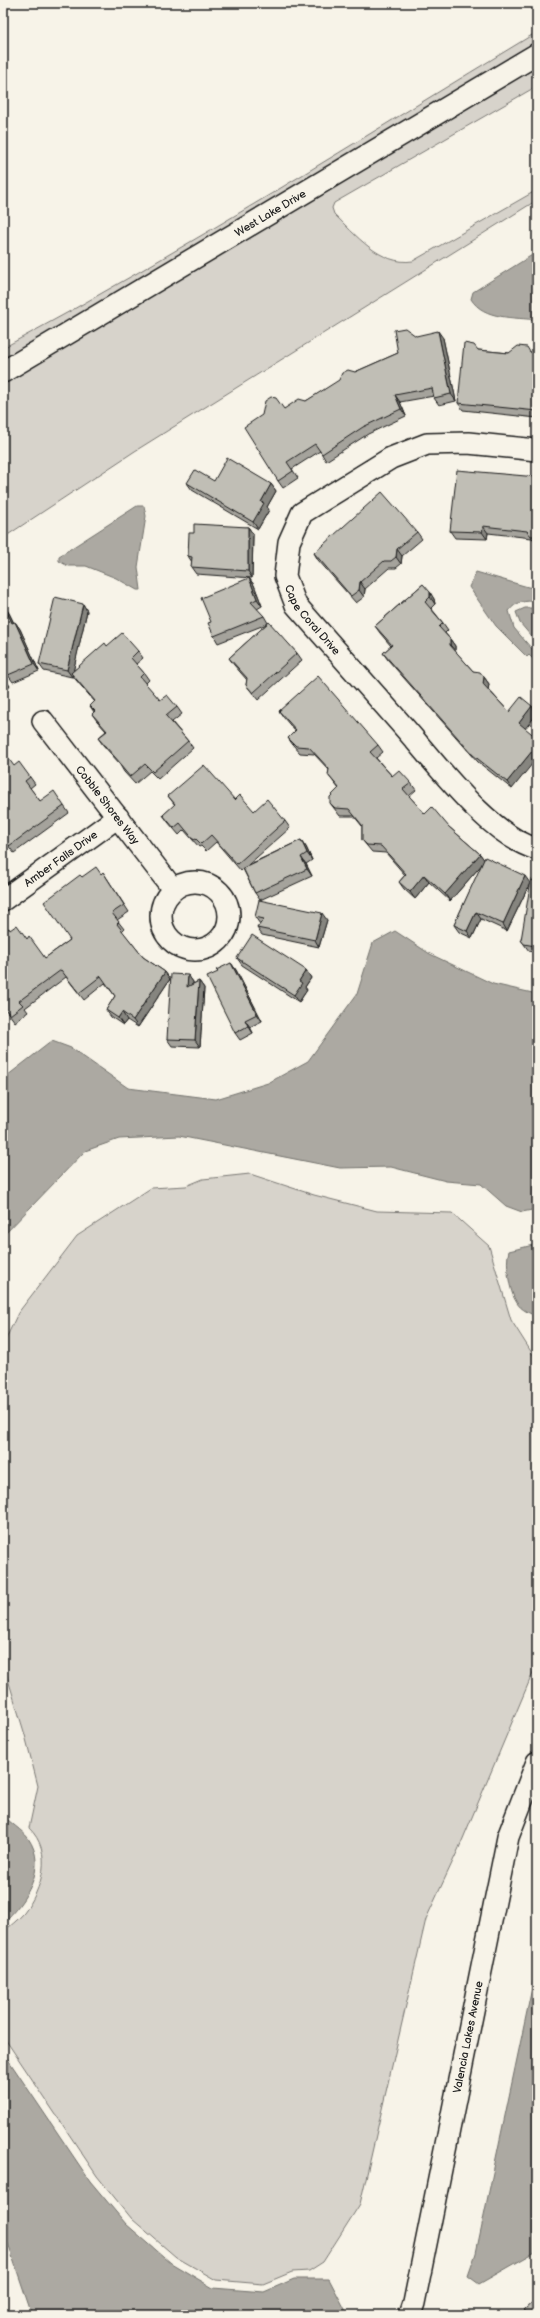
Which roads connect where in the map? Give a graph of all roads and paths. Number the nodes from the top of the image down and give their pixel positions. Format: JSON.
{"nodes":[{"id":1,"x":537,"y":54,"type":"edge"},
{"id":2,"x":3,"y":372,"type":"edge"},
{"id":3,"x":537,"y":450,"type":"edge"},
{"id":4,"x":43,"y":721,"type":"dead end"},
{"id":5,"x":118,"y":816,"type":"junction"},
{"id":6,"x":537,"y":849,"type":"edge"},
{"id":7,"x":172,"y":889,"type":"dead end"},
{"id":8,"x":3,"y":900,"type":"edge"},
{"id":9,"x":537,"y":1762,"type":"edge"},
{"id":10,"x":410,"y":2315,"type":"edge"}],
"edges":[{"from":1,"to":2,"type":"street","name":"West Lake Drive"},
{"from":3,"to":6,"type":"street","name":"Cape Coral Drive"},
{"from":4,"to":5,"type":"street","name":"Cobble Shores Way"},
{"from":5,"to":7,"type":"street","name":"Cobble Shores Way"},
{"from":5,"to":8,"type":"street","name":"Amber Falls Drive"},
{"from":9,"to":10,"type":"street","name":"Valencia Lakes Avenue"}]}
